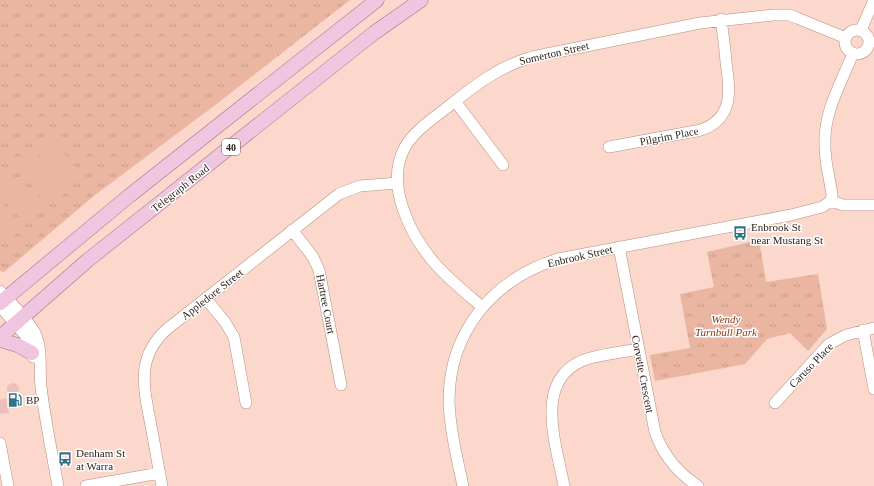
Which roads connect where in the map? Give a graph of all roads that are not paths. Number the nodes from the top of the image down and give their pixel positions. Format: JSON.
{"nodes":[{"id":1,"x":377,"y":0,"type":"edge"},
{"id":2,"x":421,"y":0,"type":"edge"},
{"id":3,"x":874,"y":0,"type":"edge"},
{"id":4,"x":721,"y":20,"type":"junction"},
{"id":5,"x":861,"y":30,"type":"junction"},
{"id":6,"x":846,"y":38,"type":"junction"},
{"id":7,"x":871,"y":47,"type":"edge"},
{"id":8,"x":853,"y":53,"type":"junction"},
{"id":9,"x":455,"y":101,"type":"junction"},
{"id":10,"x":609,"y":147,"type":"dead end"},
{"id":11,"x":503,"y":165,"type":"dead end"},
{"id":12,"x":398,"y":183,"type":"junction"},
{"id":13,"x":831,"y":201,"type":"junction"},
{"id":14,"x":874,"y":205,"type":"edge"},
{"id":15,"x":292,"y":230,"type":"junction"},
{"id":16,"x":620,"y":247,"type":"junction"},
{"id":17,"x":1,"y":299,"type":"edge"},
{"id":18,"x":206,"y":299,"type":"junction"},
{"id":19,"x":482,"y":307,"type":"junction"},
{"id":20,"x":19,"y":320,"type":"junction"},
{"id":21,"x":868,"y":329,"type":"edge"},
{"id":22,"x":0,"y":337,"type":"edge"},
{"id":23,"x":0,"y":340,"type":"edge"},
{"id":24,"x":638,"y":349,"type":"junction"},
{"id":25,"x":32,"y":353,"type":"junction"},
{"id":26,"x":39,"y":370,"type":"junction"},
{"id":27,"x":341,"y":385,"type":"dead end"},
{"id":28,"x":874,"y":389,"type":"edge"},
{"id":29,"x":246,"y":403,"type":"dead end"},
{"id":30,"x":775,"y":403,"type":"dead end"},
{"id":31,"x":0,"y":443,"type":"edge"},
{"id":32,"x":160,"y":472,"type":"junction"},
{"id":33,"x":8,"y":486,"type":"edge"},
{"id":34,"x":58,"y":486,"type":"edge"},
{"id":35,"x":86,"y":486,"type":"edge"},
{"id":36,"x":162,"y":486,"type":"edge"},
{"id":37,"x":463,"y":486,"type":"edge"},
{"id":38,"x":564,"y":486,"type":"edge"},
{"id":39,"x":698,"y":486,"type":"edge"}],
"edges":[{"from":1,"to":17,"type":"main road","number":"40"},
{"from":2,"to":20,"type":"main road","name":"Telegraph Road","number":"40"},
{"from":3,"to":5,"type":"street"},
{"from":4,"to":6,"type":"street","name":"Somerton Street"},
{"from":4,"to":9,"type":"street","name":"Somerton Street"},
{"from":4,"to":10,"type":"street","name":"Pilgrim Place"},
{"from":5,"to":6,"type":"street"},
{"from":5,"to":7,"type":"street"},
{"from":6,"to":8,"type":"street"},
{"from":7,"to":8,"type":"street"},
{"from":8,"to":13,"type":"street"},
{"from":9,"to":11,"type":"street"},
{"from":9,"to":12,"type":"street","name":"Somerton Street"},
{"from":12,"to":15,"type":"street","name":"Appledore Street"},
{"from":12,"to":19,"type":"street","name":"Somerton Street"},
{"from":13,"to":14,"type":"street"},
{"from":13,"to":16,"type":"street","name":"Enbrook Street"},
{"from":15,"to":18,"type":"street","name":"Appledore Street"},
{"from":15,"to":27,"type":"street","name":"Hartree Court"},
{"from":16,"to":19,"type":"street","name":"Enbrook Street"},
{"from":16,"to":24,"type":"street","name":"Corvette Crescent"},
{"from":17,"to":20,"type":"street"},
{"from":18,"to":29,"type":"street"},
{"from":18,"to":32,"type":"street","name":"Appledore Street"},
{"from":19,"to":37,"type":"street","name":"Enbrook Street"},
{"from":20,"to":22,"type":"main road","name":"Telegraph Road","number":"40"},
{"from":20,"to":25,"type":"street"},
{"from":20,"to":26,"type":"street"},
{"from":21,"to":28,"type":"street"},
{"from":21,"to":30,"type":"street","name":"Caruso Place"},
{"from":23,"to":25,"type":"main road"},
{"from":24,"to":38,"type":"street"},
{"from":24,"to":39,"type":"street","name":"Corvette Crescent"},
{"from":25,"to":26,"type":"street"},
{"from":26,"to":34,"type":"street"},
{"from":31,"to":33,"type":"street"},
{"from":32,"to":35,"type":"street"},
{"from":32,"to":36,"type":"street","name":"Appledore Street"}]}
